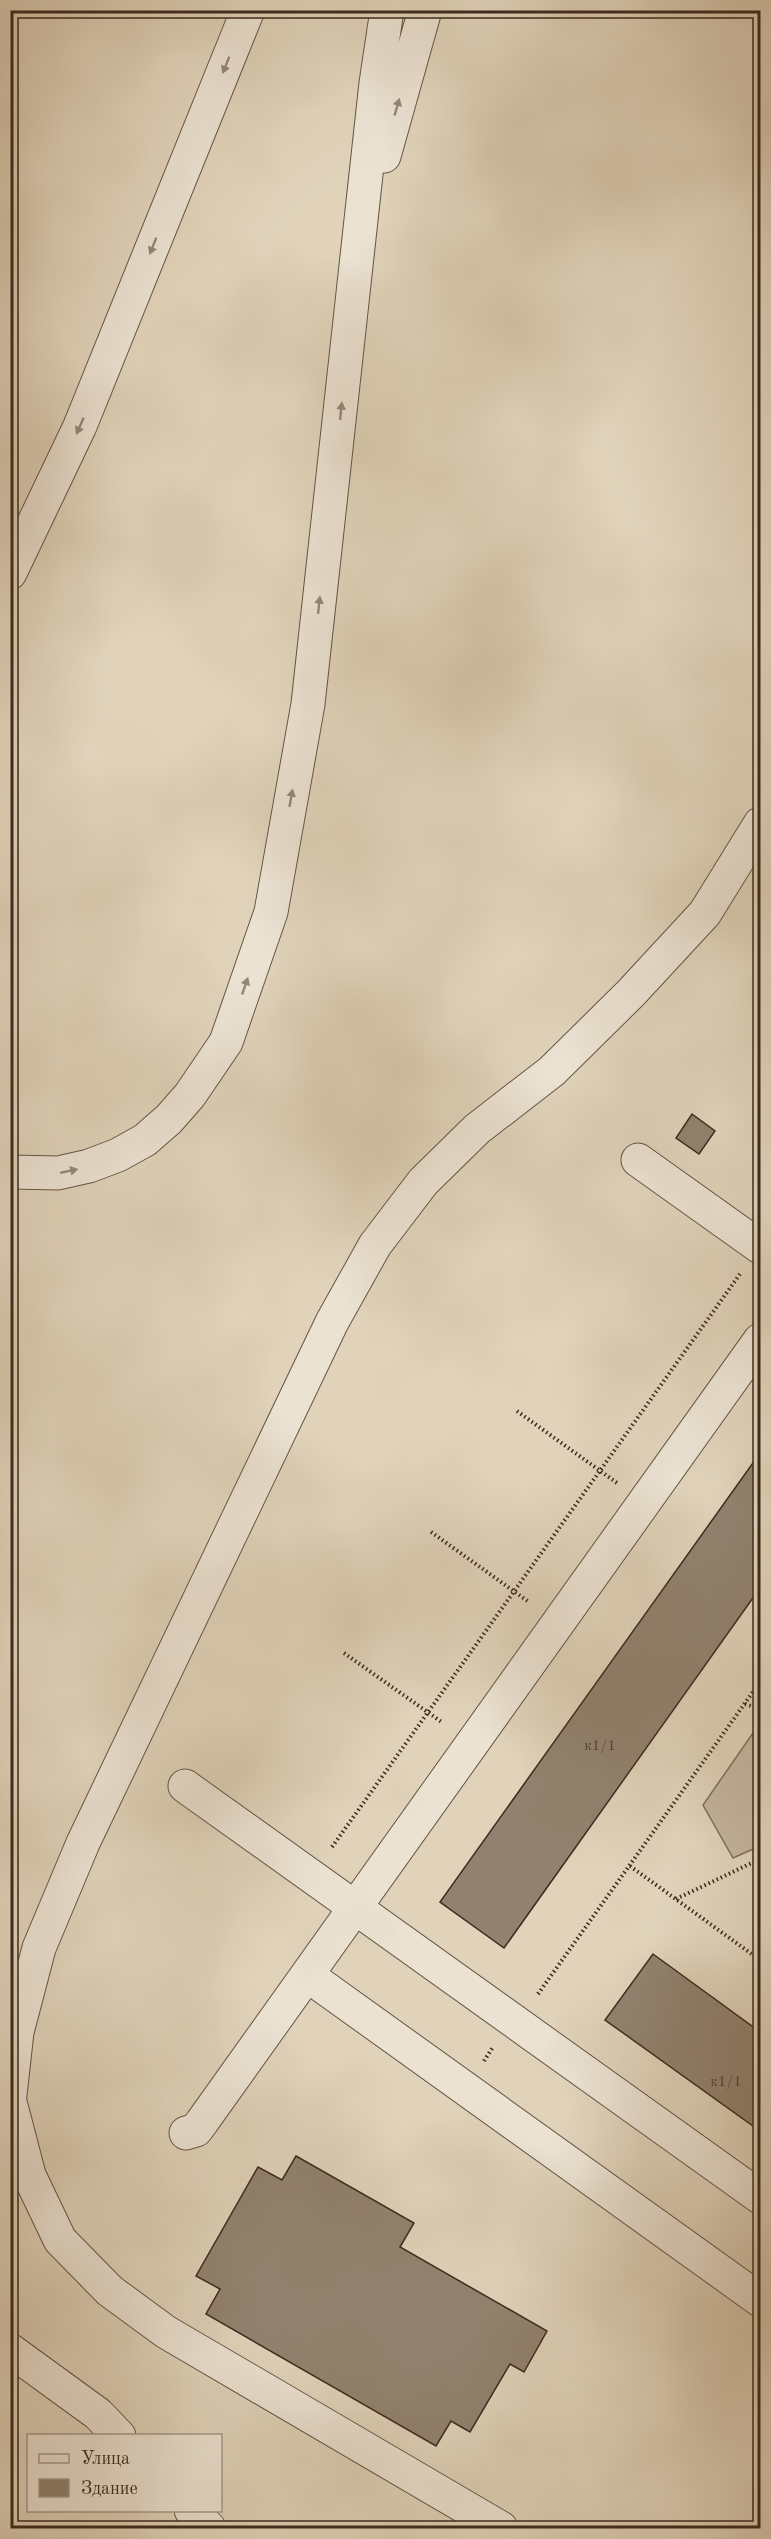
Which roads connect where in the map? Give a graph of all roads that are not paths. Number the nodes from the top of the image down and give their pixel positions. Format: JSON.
{"nodes":[{"id":1,"x":248,"y":10,"type":"edge"},
{"id":2,"x":387,"y":10,"type":"edge"},
{"id":3,"x":425,"y":10,"type":"edge"},
{"id":4,"x":359,"y":245,"type":"junction"},
{"id":5,"x":10,"y":573,"type":"edge"},
{"id":6,"x":760,"y":824,"type":"edge"},
{"id":7,"x":638,"y":1160,"type":"dead end"},
{"id":8,"x":10,"y":1172,"type":"edge"},
{"id":9,"x":760,"y":1247,"type":"edge"},
{"id":10,"x":760,"y":1340,"type":"edge"},
{"id":11,"x":185,"y":1786,"type":"dead end"},
{"id":12,"x":356,"y":1907,"type":"junction"},
{"id":13,"x":307,"y":1975,"type":"junction"},
{"id":14,"x":10,"y":2095,"type":"edge"},
{"id":15,"x":10,"y":2102,"type":"edge"},
{"id":16,"x":186,"y":2133,"type":"dead end"},
{"id":17,"x":760,"y":2197,"type":"edge"},
{"id":18,"x":760,"y":2300,"type":"edge"},
{"id":19,"x":10,"y":2350,"type":"edge"},
{"id":20,"x":117,"y":2434,"type":"edge"},
{"id":21,"x":192,"y":2512,"type":"edge"},
{"id":22,"x":209,"y":2529,"type":"edge"},
{"id":23,"x":501,"y":2529,"type":"edge"}],
"edges":[{"from":1,"to":5,"type":"street","one_way":true},
{"from":2,"to":4,"type":"street"},
{"from":4,"to":3,"type":"street","one_way":true},
{"from":8,"to":4,"type":"street","one_way":true},
{"from":6,"to":14,"type":"street"},
{"from":7,"to":9,"type":"street"},
{"from":10,"to":12,"type":"street"},
{"from":11,"to":12,"type":"street"},
{"from":12,"to":13,"type":"street"},
{"from":12,"to":17,"type":"street"},
{"from":13,"to":16,"type":"street"},
{"from":13,"to":18,"type":"street"},
{"from":15,"to":23,"type":"street"},
{"from":19,"to":20,"type":"street"},
{"from":21,"to":22,"type":"street"}]}
